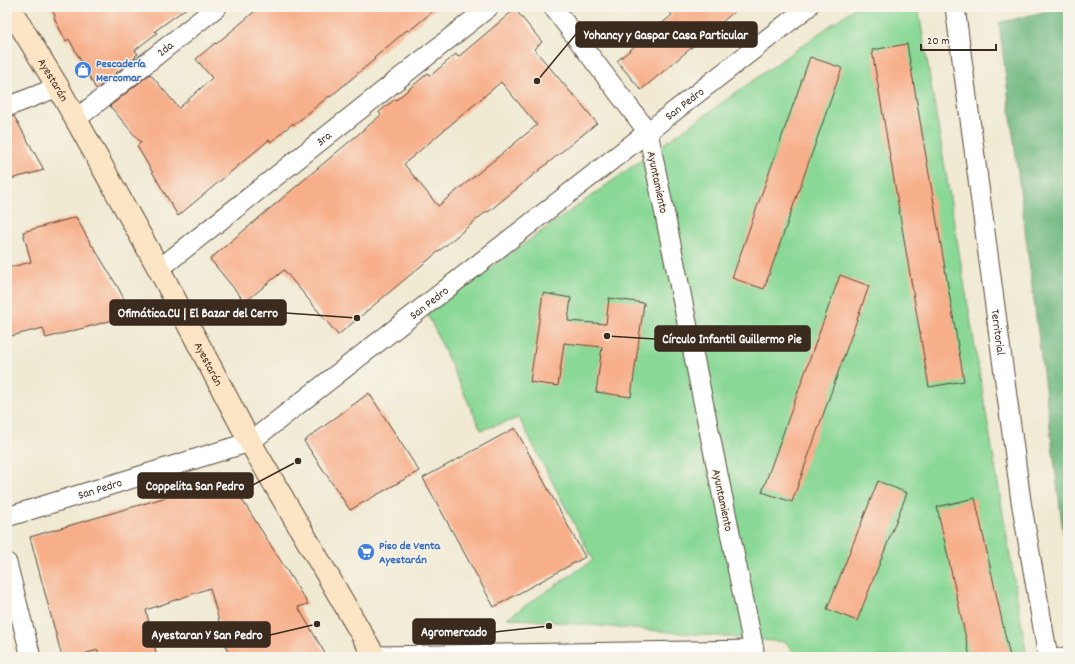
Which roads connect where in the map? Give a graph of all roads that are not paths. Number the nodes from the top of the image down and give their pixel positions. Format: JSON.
{"nodes":[{"id":1,"x":9,"y":7,"type":"edge"},
{"id":2,"x":217,"y":7,"type":"edge"},
{"id":3,"x":489,"y":7,"type":"edge"},
{"id":4,"x":553,"y":7,"type":"edge"},
{"id":5,"x":808,"y":7,"type":"edge"},
{"id":6,"x":955,"y":7,"type":"edge"},
{"id":7,"x":58,"y":87,"type":"junction"},
{"id":8,"x":7,"y":107,"type":"edge"},
{"id":9,"x":75,"y":120,"type":"junction"},
{"id":10,"x":648,"y":132,"type":"junction"},
{"id":11,"x":158,"y":269,"type":"junction"},
{"id":12,"x":250,"y":442,"type":"junction"},
{"id":13,"x":7,"y":517,"type":"edge"},
{"id":14,"x":7,"y":563,"type":"edge"},
{"id":15,"x":1068,"y":652,"type":"edge"},
{"id":16,"x":1048,"y":656,"type":"edge"},
{"id":17,"x":31,"y":657,"type":"edge"},
{"id":18,"x":375,"y":657,"type":"edge"}],
"edges":[{"from":1,"to":7,"type":"main road","name":"Ayestarán"},
{"from":2,"to":9,"type":"street","name":"2da"},
{"from":3,"to":11,"type":"street","name":"3ra"},
{"from":4,"to":10,"type":"street","name":"Ayuntamiento"},
{"from":5,"to":10,"type":"street","name":"San Pedro"},
{"from":6,"to":16,"type":"street","name":"Territorial"},
{"from":7,"to":8,"type":"street"},
{"from":7,"to":9,"type":"main road","name":"Ayestarán"},
{"from":9,"to":11,"type":"main road","name":"Ayestarán"},
{"from":10,"to":12,"type":"street","name":"San Pedro"},
{"from":10,"to":18,"type":"street","name":"Ayuntamiento"},
{"from":11,"to":12,"type":"main road","name":"Ayestarán"},
{"from":12,"to":13,"type":"street","name":"San Pedro"},
{"from":12,"to":18,"type":"main road","name":"Ayestarán"},
{"from":14,"to":17,"type":"street"},
{"from":15,"to":16,"type":"lane"}]}
